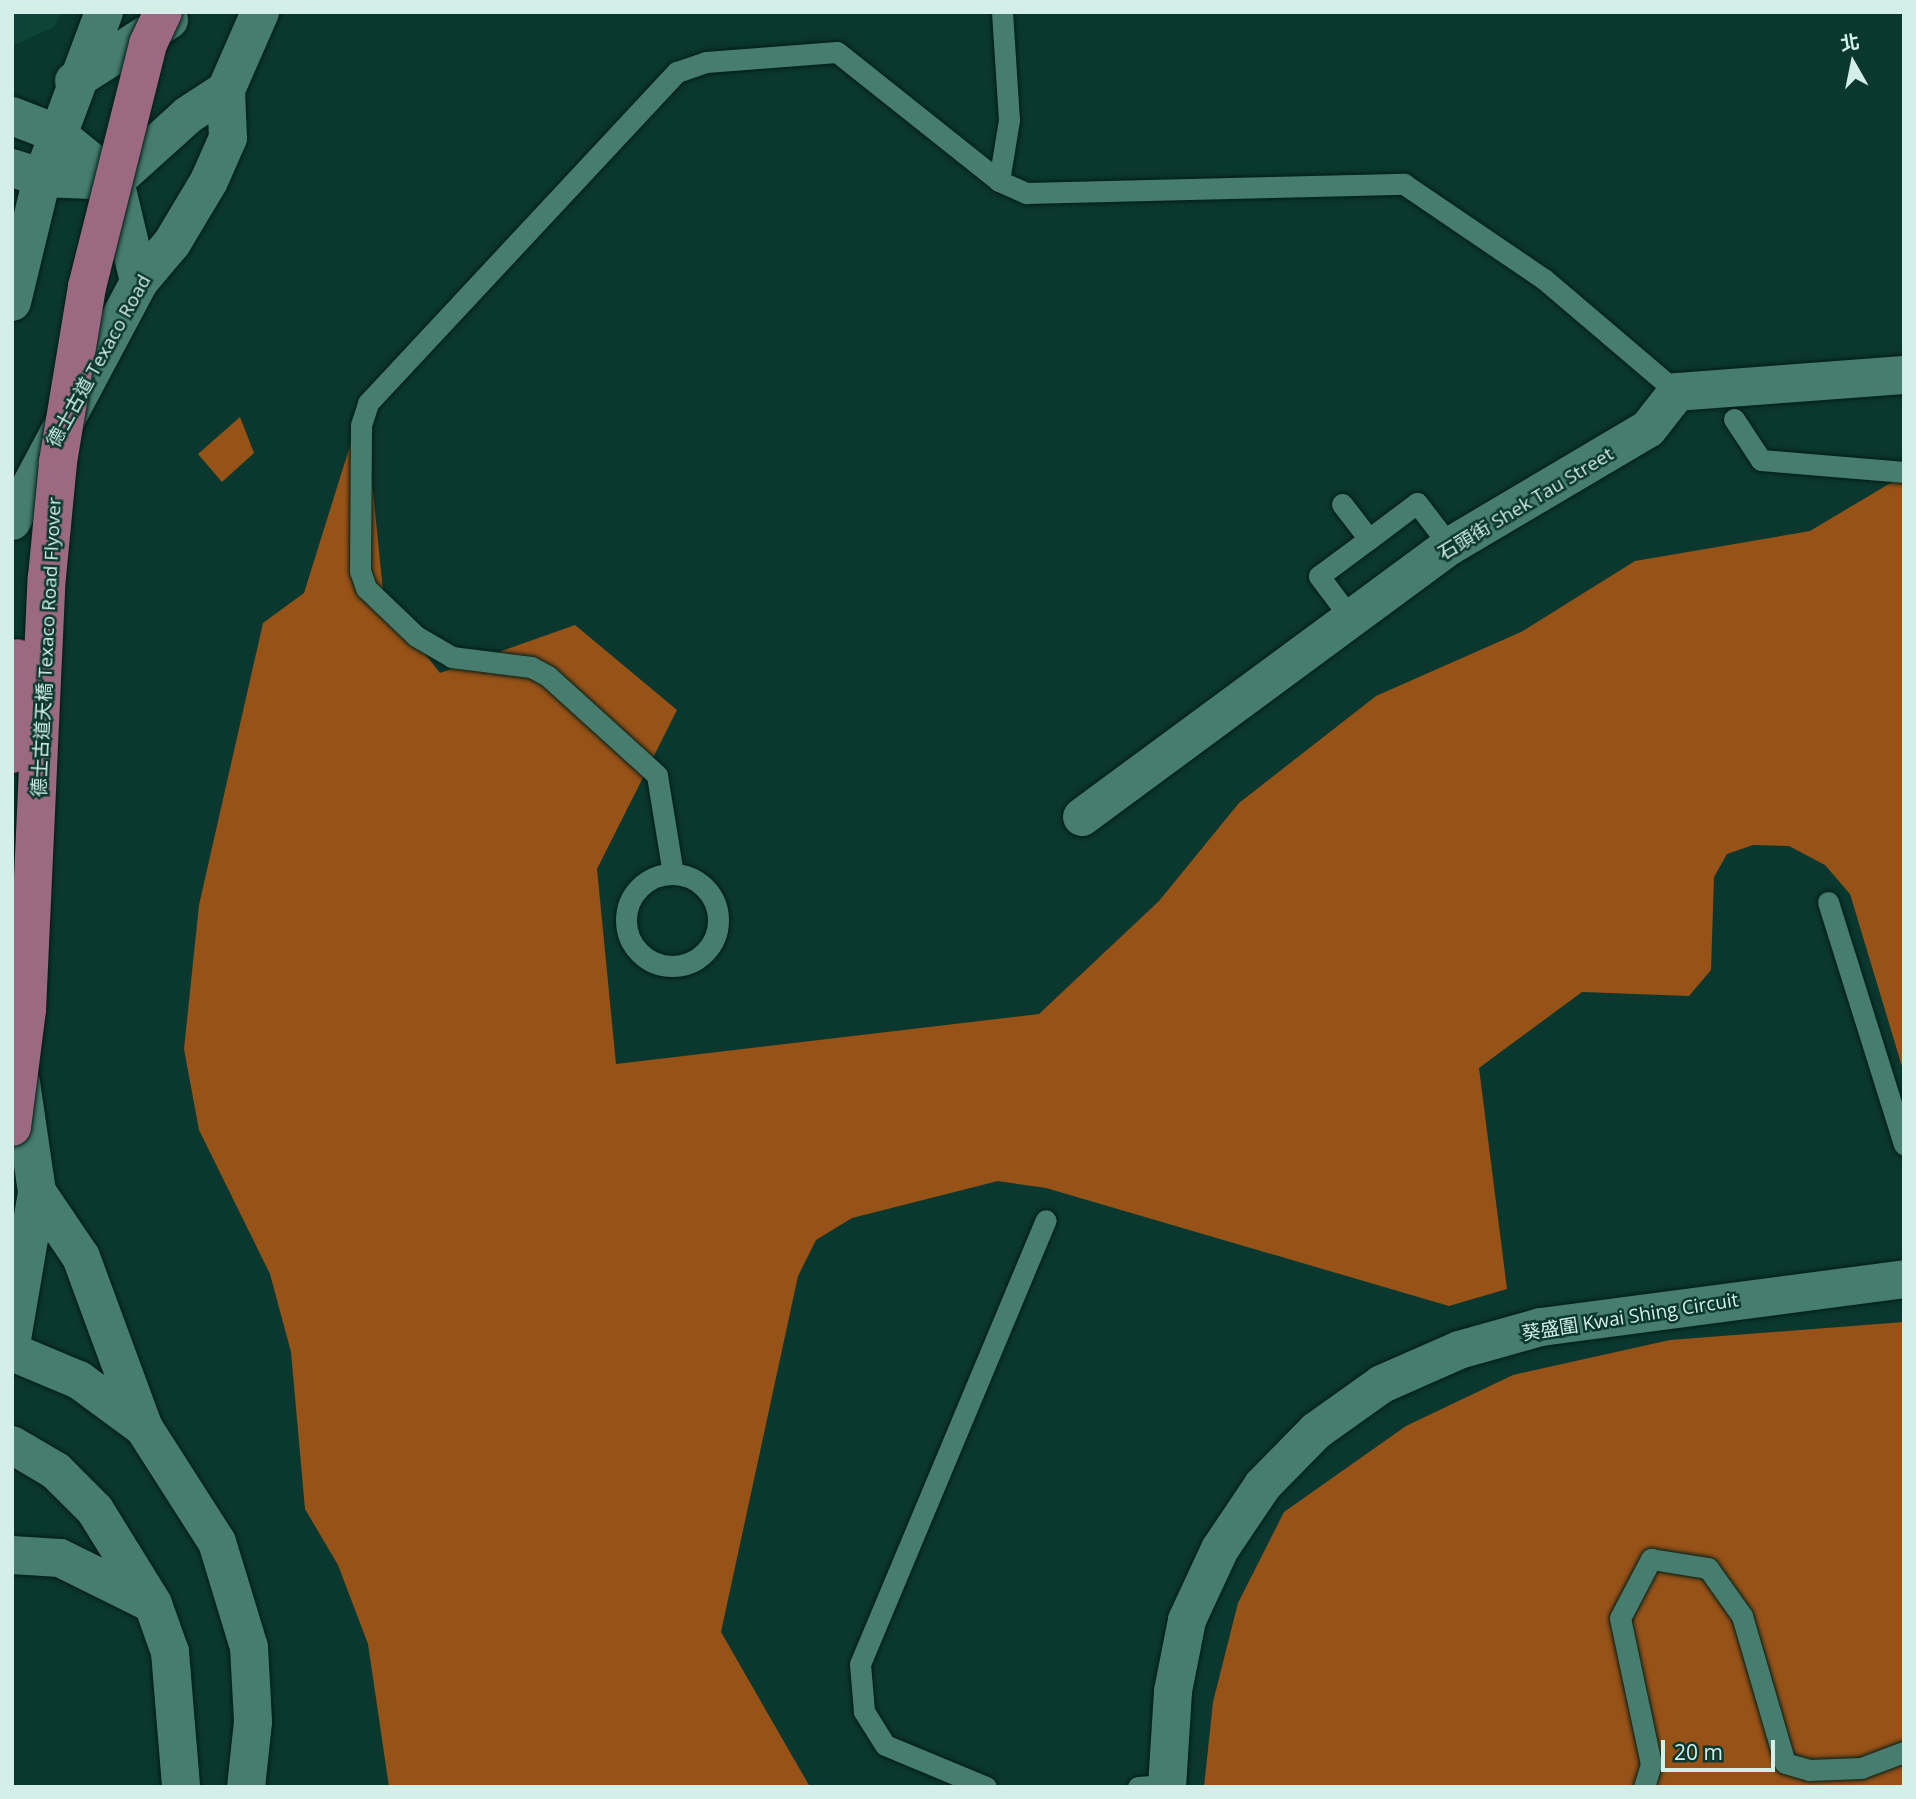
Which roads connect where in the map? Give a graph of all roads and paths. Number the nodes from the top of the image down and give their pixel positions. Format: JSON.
{"nodes":[{"id":1,"x":104,"y":12,"type":"edge"},
{"id":2,"x":136,"y":12,"type":"edge"},
{"id":3,"x":163,"y":12,"type":"edge"},
{"id":4,"x":180,"y":12,"type":"edge"},
{"id":5,"x":260,"y":12,"type":"edge"},
{"id":6,"x":1002,"y":12,"type":"edge"},
{"id":7,"x":74,"y":81,"type":"junction"},
{"id":8,"x":226,"y":90,"type":"junction"},
{"id":9,"x":12,"y":116,"type":"edge"},
{"id":10,"x":57,"y":133,"type":"junction"},
{"id":11,"x":27,"y":173,"type":"edge"},
{"id":12,"x":115,"y":181,"type":"junction"},
{"id":13,"x":999,"y":181,"type":"junction"},
{"id":14,"x":139,"y":282,"type":"junction"},
{"id":15,"x":12,"y":302,"type":"edge"},
{"id":16,"x":1904,"y":375,"type":"edge"},
{"id":17,"x":1678,"y":391,"type":"junction"},
{"id":18,"x":1734,"y":419,"type":"dead end"},
{"id":19,"x":1904,"y":471,"type":"edge"},
{"id":20,"x":1342,"y":504,"type":"dead end"},
{"id":21,"x":12,"y":521,"type":"edge"},
{"id":22,"x":1369,"y":539,"type":"junction"},
{"id":23,"x":1450,"y":546,"type":"junction"},
{"id":24,"x":1352,"y":620,"type":"junction"},
{"id":25,"x":12,"y":754,"type":"edge"},
{"id":26,"x":1082,"y":817,"type":"dead end"},
{"id":27,"x":673,"y":874,"type":"junction"},
{"id":28,"x":1828,"y":902,"type":"dead end"},
{"id":29,"x":12,"y":1037,"type":"edge"},
{"id":30,"x":12,"y":1127,"type":"edge"},
{"id":31,"x":1904,"y":1144,"type":"edge"},
{"id":32,"x":37,"y":1192,"type":"junction"},
{"id":33,"x":1046,"y":1220,"type":"dead end"},
{"id":34,"x":1904,"y":1279,"type":"edge"},
{"id":35,"x":12,"y":1339,"type":"edge"},
{"id":36,"x":12,"y":1352,"type":"edge"},
{"id":37,"x":144,"y":1428,"type":"junction"},
{"id":38,"x":12,"y":1445,"type":"edge"},
{"id":39,"x":12,"y":1555,"type":"edge"},
{"id":40,"x":152,"y":1604,"type":"junction"},
{"id":41,"x":1904,"y":1752,"type":"edge"},
{"id":42,"x":1850,"y":1777,"type":"edge"},
{"id":43,"x":1157,"y":1786,"type":"edge"},
{"id":44,"x":181,"y":1787,"type":"edge"},
{"id":45,"x":246,"y":1787,"type":"edge"},
{"id":46,"x":986,"y":1787,"type":"edge"},
{"id":47,"x":1644,"y":1787,"type":"edge"}],
"edges":[{"from":1,"to":7,"type":"main road"},
{"from":2,"to":25,"type":"main road","name":"德士古道天橋 Texaco Road Flyover","bridge":true},
{"from":3,"to":30,"type":"main road","name":"德士古道天橋 Texaco Road Flyover","bridge":true},
{"from":4,"to":7,"type":"main road"},
{"from":5,"to":8,"type":"main road","name":"德士古道 Texaco Road"},
{"from":6,"to":13,"type":"lane"},
{"from":7,"to":10,"type":"main road"},
{"from":8,"to":12,"type":"main road"},
{"from":8,"to":14,"type":"main road","name":"德士古道 Texaco Road"},
{"from":9,"to":10,"type":"main road"},
{"from":10,"to":11,"type":"main road"},
{"from":10,"to":12,"type":"main road"},
{"from":11,"to":12,"type":"main road"},
{"from":11,"to":15,"type":"main road"},
{"from":12,"to":14,"type":"main road"},
{"from":13,"to":17,"type":"lane"},
{"from":13,"to":27,"type":"lane"},
{"from":14,"to":21,"type":"main road","name":"德士古道 Texaco Road"},
{"from":16,"to":17,"type":"main road"},
{"from":17,"to":23,"type":"main road","name":"石頭街 Shek Tau Street"},
{"from":18,"to":19,"type":"lane"},
{"from":20,"to":22,"type":"lane"},
{"from":22,"to":23,"type":"lane"},
{"from":22,"to":24,"type":"lane"},
{"from":23,"to":24,"type":"main road","name":"石頭街 Shek Tau Street"},
{"from":24,"to":26,"type":"main road","name":"石頭街 Shek Tau Street"},
{"from":27,"to":27,"type":"lane"},
{"from":28,"to":31,"type":"lane"},
{"from":29,"to":32,"type":"main road"},
{"from":32,"to":35,"type":"main road"},
{"from":32,"to":37,"type":"main road"},
{"from":33,"to":46,"type":"lane"},
{"from":34,"to":43,"type":"main road","name":"葵盛圍 Kwai Shing Circuit"},
{"from":36,"to":37,"type":"main road"},
{"from":37,"to":45,"type":"main road"},
{"from":38,"to":40,"type":"main road"},
{"from":39,"to":40,"type":"main road"},
{"from":40,"to":44,"type":"main road"},
{"from":41,"to":42,"type":"lane"},
{"from":42,"to":47,"type":"lane"}]}
